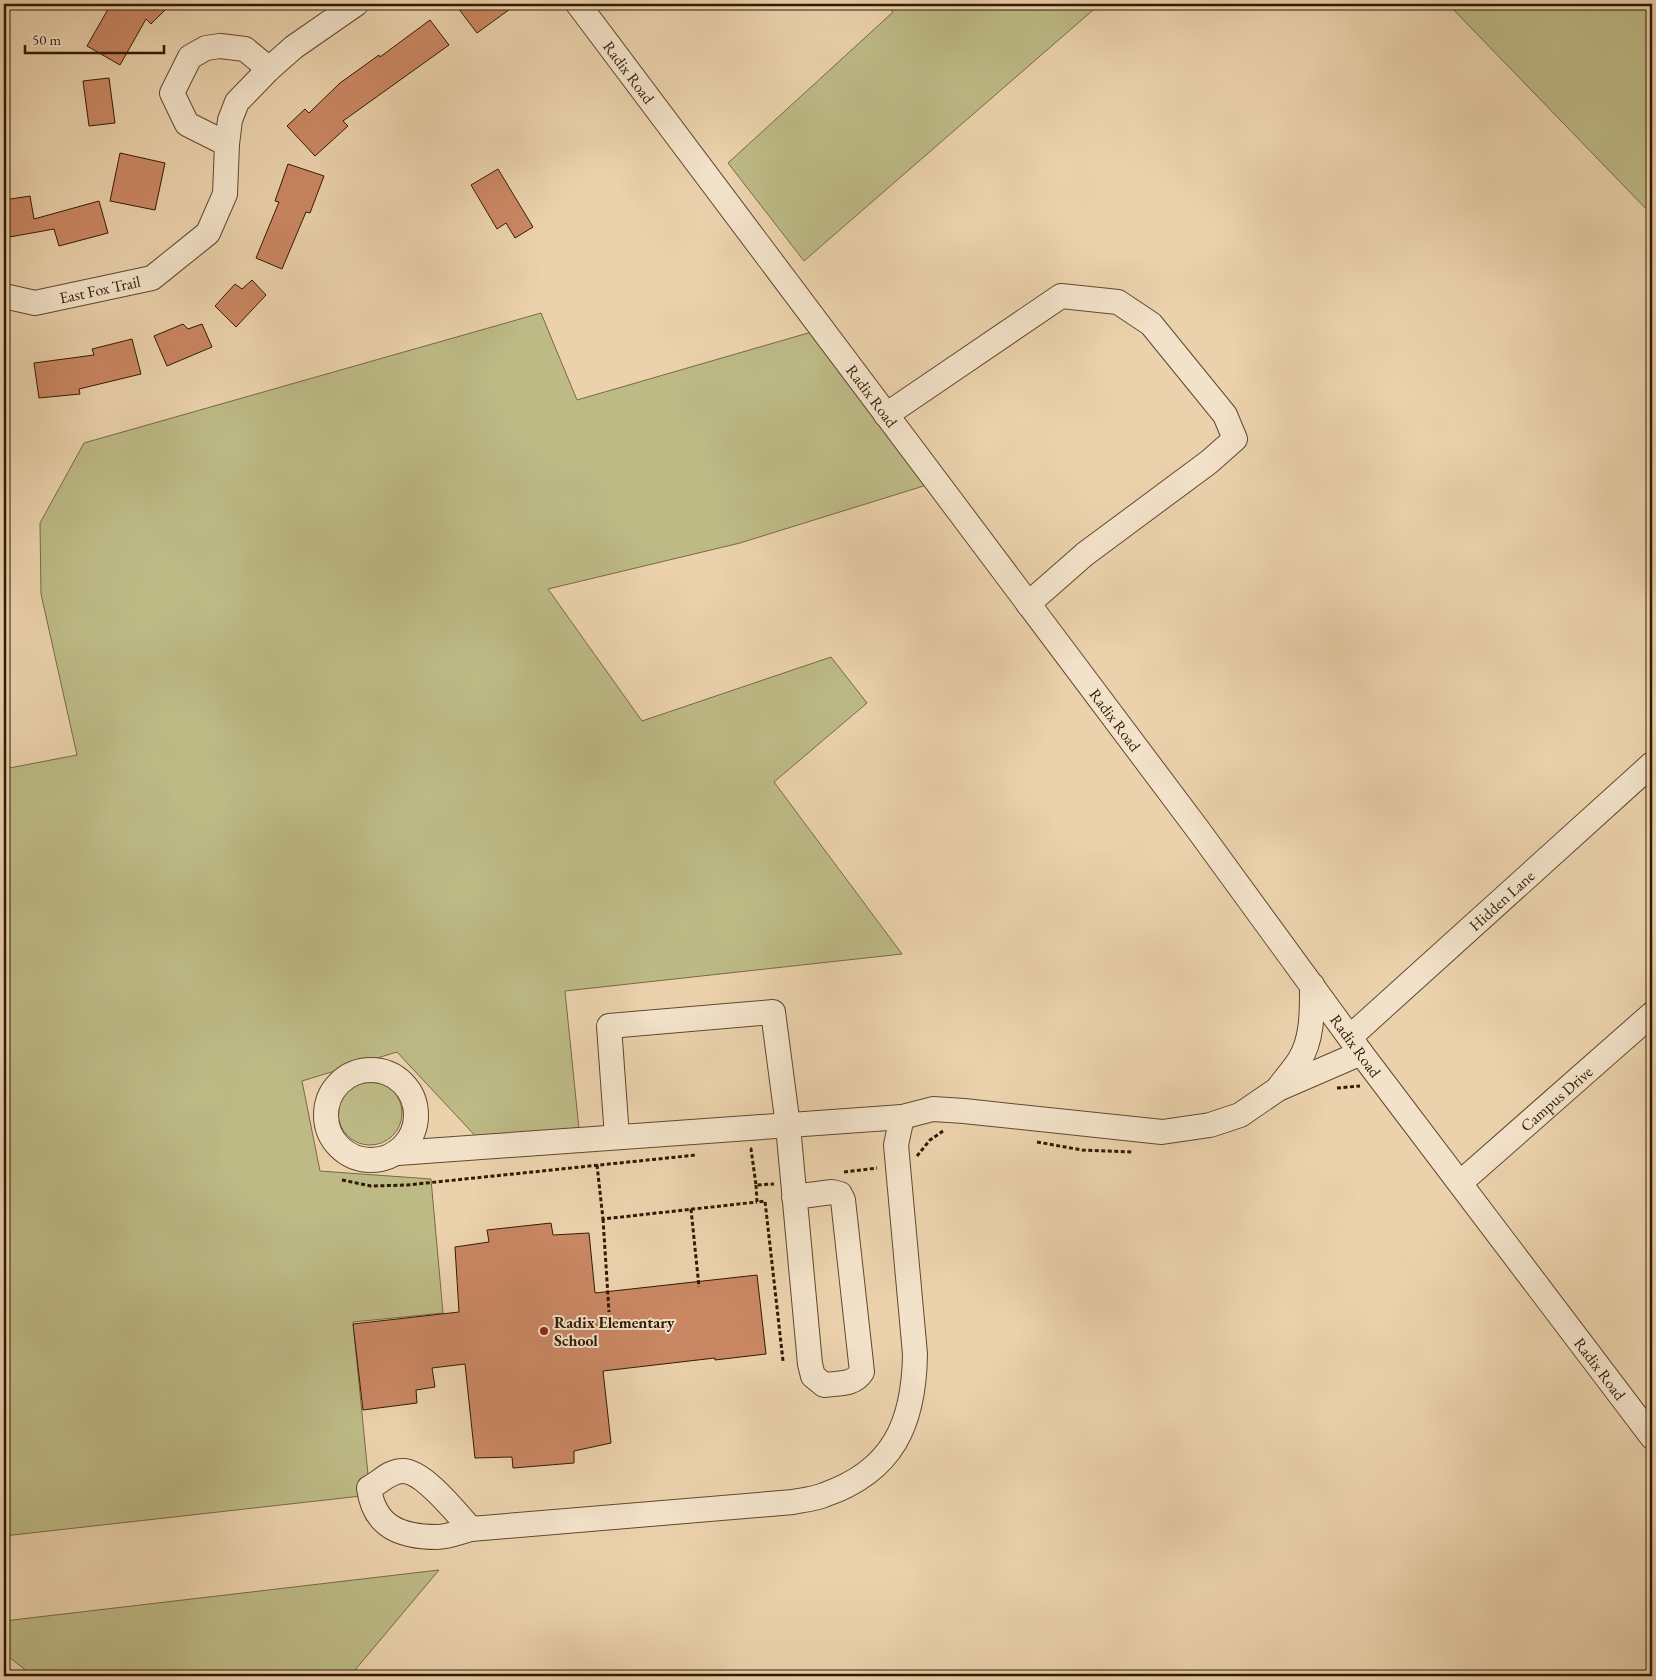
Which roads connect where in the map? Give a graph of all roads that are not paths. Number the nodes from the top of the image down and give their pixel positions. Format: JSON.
{"nodes":[{"id":1,"x":356,"y":4,"type":"edge"},
{"id":2,"x":578,"y":4,"type":"edge"},
{"id":3,"x":268,"y":69,"type":"junction"},
{"id":4,"x":227,"y":144,"type":"junction"},
{"id":5,"x":4,"y":296,"type":"edge"},
{"id":6,"x":886,"y":416,"type":"junction"},
{"id":7,"x":1028,"y":604,"type":"junction"},
{"id":8,"x":1652,"y":764,"type":"edge"},
{"id":9,"x":1312,"y":985,"type":"junction"},
{"id":10,"x":1652,"y":1014,"type":"edge"},
{"id":11,"x":1356,"y":1045,"type":"junction"},
{"id":12,"x":1278,"y":1089,"type":"junction"},
{"id":13,"x":902,"y":1117,"type":"junction"},
{"id":14,"x":788,"y":1126,"type":"junction"},
{"id":15,"x":617,"y":1138,"type":"junction"},
{"id":16,"x":398,"y":1153,"type":"dead end"},
{"id":17,"x":1460,"y":1184,"type":"junction"},
{"id":18,"x":788,"y":1190,"type":"junction"},
{"id":19,"x":1652,"y":1437,"type":"edge"},
{"id":20,"x":471,"y":1530,"type":"dead end"}],
"edges":[{"from":1,"to":3,"type":"street","name":"East Fox Trail"},
{"from":2,"to":6,"type":"street","name":"Radix Road"},
{"from":3,"to":4,"type":"street","name":"East Fox Trail"},
{"from":3,"to":4,"type":"street"},
{"from":4,"to":5,"type":"street","name":"East Fox Trail"},
{"from":6,"to":7,"type":"street","name":"Radix Road"},
{"from":6,"to":7,"type":"street"},
{"from":7,"to":9,"type":"street","name":"Radix Road"},
{"from":8,"to":11,"type":"street","name":"Hidden Lane"},
{"from":9,"to":11,"type":"street","name":"Radix Road"},
{"from":9,"to":12,"type":"street"},
{"from":10,"to":17,"type":"street","name":"Campus Drive"},
{"from":11,"to":12,"type":"street","name":"Hidden Lane"},
{"from":11,"to":17,"type":"street","name":"Radix Road"},
{"from":12,"to":13,"type":"street"},
{"from":13,"to":14,"type":"street"},
{"from":13,"to":20,"type":"street"},
{"from":14,"to":15,"type":"street"},
{"from":14,"to":15,"type":"street"},
{"from":14,"to":18,"type":"street"},
{"from":15,"to":16,"type":"street"},
{"from":17,"to":19,"type":"street","name":"Radix Road"},
{"from":18,"to":18,"type":"street"}]}
